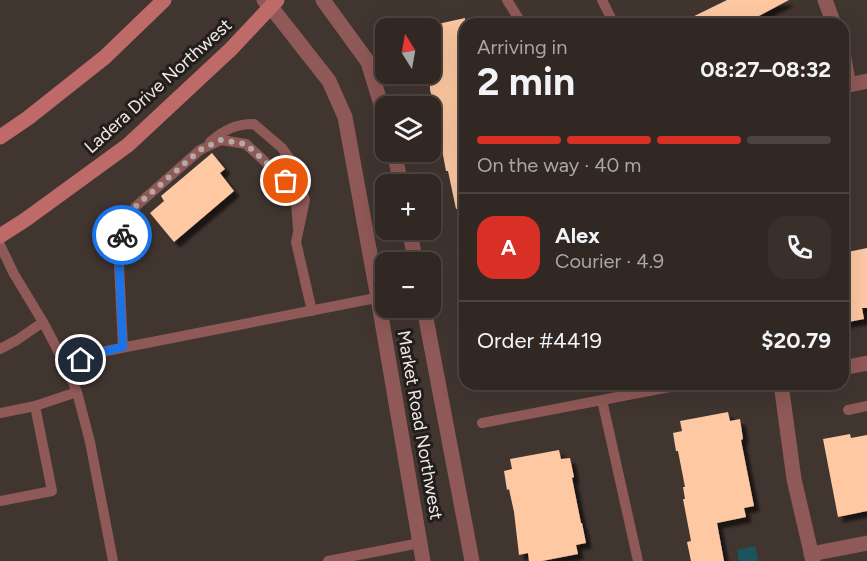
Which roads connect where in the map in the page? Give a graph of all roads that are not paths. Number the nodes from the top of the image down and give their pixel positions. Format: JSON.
{"nodes":[{"id":1,"x":164,"y":0,"type":"edge"},
{"id":2,"x":323,"y":0,"type":"edge"},
{"id":3,"x":507,"y":0,"type":"edge"},
{"id":4,"x":602,"y":0,"type":"edge"},
{"id":5,"x":825,"y":0,"type":"edge"},
{"id":6,"x":271,"y":2,"type":"edge"},
{"id":7,"x":518,"y":18,"type":"edge"},
{"id":8,"x":611,"y":18,"type":"edge"},
{"id":9,"x":832,"y":18,"type":"edge"},
{"id":10,"x":867,"y":81,"type":"edge"},
{"id":11,"x":849,"y":85,"type":"edge"},
{"id":12,"x":378,"y":96,"type":"edge"},
{"id":13,"x":0,"y":137,"type":"edge"},
{"id":14,"x":200,"y":150,"type":"junction"},
{"id":15,"x":298,"y":229,"type":"junction"},
{"id":16,"x":0,"y":236,"type":"edge"},
{"id":17,"x":0,"y":245,"type":"edge"},
{"id":18,"x":375,"y":263,"type":"edge"},
{"id":19,"x":375,"y":298,"type":"edge"},
{"id":20,"x":312,"y":311,"type":"junction"},
{"id":21,"x":385,"y":318,"type":"edge"},
{"id":22,"x":426,"y":318,"type":"edge"},
{"id":23,"x":43,"y":322,"type":"junction"},
{"id":24,"x":123,"y":347,"type":"junction"},
{"id":25,"x":0,"y":349,"type":"edge"},
{"id":26,"x":867,"y":363,"type":"edge"},
{"id":27,"x":66,"y":366,"type":"junction"},
{"id":28,"x":849,"y":367,"type":"edge"},
{"id":29,"x":654,"y":390,"type":"edge"},
{"id":30,"x":783,"y":390,"type":"edge"},
{"id":31,"x":77,"y":392,"type":"junction"},
{"id":32,"x":602,"y":400,"type":"junction"},
{"id":33,"x":35,"y":406,"type":"junction"},
{"id":34,"x":867,"y":406,"type":"edge"},
{"id":35,"x":848,"y":410,"type":"dead end"},
{"id":36,"x":0,"y":413,"type":"edge"},
{"id":37,"x":482,"y":423,"type":"dead end"},
{"id":38,"x":0,"y":501,"type":"edge"},
{"id":39,"x":420,"y":543,"type":"junction"},
{"id":40,"x":867,"y":543,"type":"edge"},
{"id":41,"x":812,"y":557,"type":"edge"},
{"id":42,"x":113,"y":561,"type":"edge"},
{"id":43,"x":327,"y":561,"type":"edge"},
{"id":44,"x":423,"y":561,"type":"edge"},
{"id":45,"x":472,"y":561,"type":"edge"},
{"id":46,"x":638,"y":561,"type":"edge"}],
"edges":[{"from":1,"to":13,"type":"main road"},
{"from":2,"to":12,"type":"street"},
{"from":3,"to":7,"type":"lane"},
{"from":4,"to":8,"type":"lane"},
{"from":5,"to":9,"type":"street"},
{"from":6,"to":16,"type":"main road","name":"Ladera Drive Northwest"},
{"from":6,"to":18,"type":"street","name":"Market Road Northwest"},
{"from":10,"to":11,"type":"street"},
{"from":14,"to":15,"type":"lane"},
{"from":14,"to":15,"type":"lane"},
{"from":14,"to":24,"type":"lane"},
{"from":15,"to":20,"type":"lane"},
{"from":17,"to":23,"type":"lane"},
{"from":19,"to":20,"type":"lane"},
{"from":20,"to":24,"type":"lane"},
{"from":21,"to":39,"type":"street","name":"Market Road Northwest"},
{"from":22,"to":45,"type":"street","name":"Market Road Northwest"},
{"from":23,"to":25,"type":"lane"},
{"from":23,"to":27,"type":"lane"},
{"from":24,"to":27,"type":"lane"},
{"from":26,"to":28,"type":"street"},
{"from":27,"to":31,"type":"lane"},
{"from":29,"to":32,"type":"lane"},
{"from":30,"to":41,"type":"street"},
{"from":31,"to":33,"type":"lane"},
{"from":31,"to":42,"type":"lane"},
{"from":32,"to":37,"type":"lane"},
{"from":32,"to":46,"type":"lane"},
{"from":33,"to":36,"type":"lane"},
{"from":33,"to":38,"type":"lane"},
{"from":34,"to":35,"type":"lane"},
{"from":39,"to":43,"type":"lane"},
{"from":39,"to":44,"type":"street","name":"Market Road Northwest"},
{"from":40,"to":41,"type":"street"}]}
